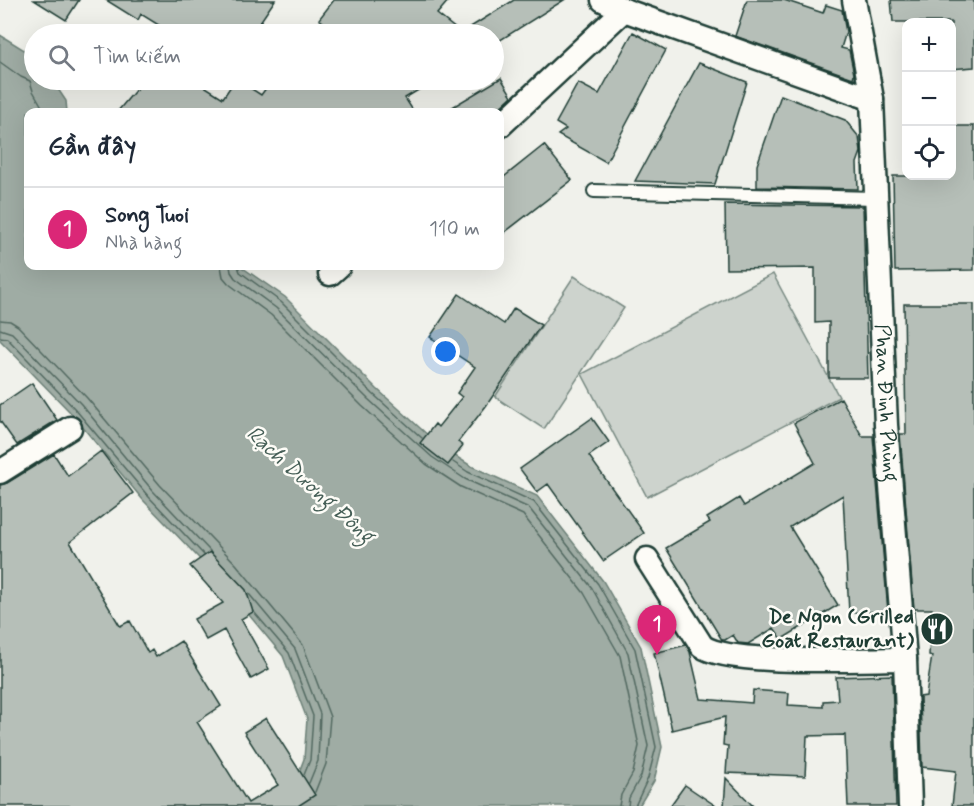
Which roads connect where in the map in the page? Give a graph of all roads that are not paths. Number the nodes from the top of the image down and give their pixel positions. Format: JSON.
{"nodes":[{"id":1,"x":855,"y":0,"type":"edge"},
{"id":2,"x":613,"y":5,"type":"edge"},
{"id":3,"x":872,"y":99,"type":"junction"},
{"id":4,"x":504,"y":122,"type":"edge"},
{"id":5,"x":594,"y":191,"type":"dead end"},
{"id":6,"x":875,"y":198,"type":"junction"},
{"id":7,"x":70,"y":428,"type":"dead end"},
{"id":8,"x":0,"y":472,"type":"edge"},
{"id":9,"x":647,"y":559,"type":"dead end"},
{"id":10,"x":905,"y":659,"type":"junction"},
{"id":11,"x":910,"y":806,"type":"edge"}],
"edges":[{"from":1,"to":3,"type":"street","name":"Phan Đình Phùng"},
{"from":2,"to":3,"type":"street"},
{"from":2,"to":4,"type":"street"},
{"from":3,"to":6,"type":"street","name":"Phan Đình Phùng"},
{"from":5,"to":6,"type":"lane"},
{"from":6,"to":10,"type":"street","name":"Phan Đình Phùng"},
{"from":7,"to":8,"type":"street"},
{"from":9,"to":10,"type":"street"},
{"from":10,"to":11,"type":"street","name":"Phan Đình Phùng"}]}
